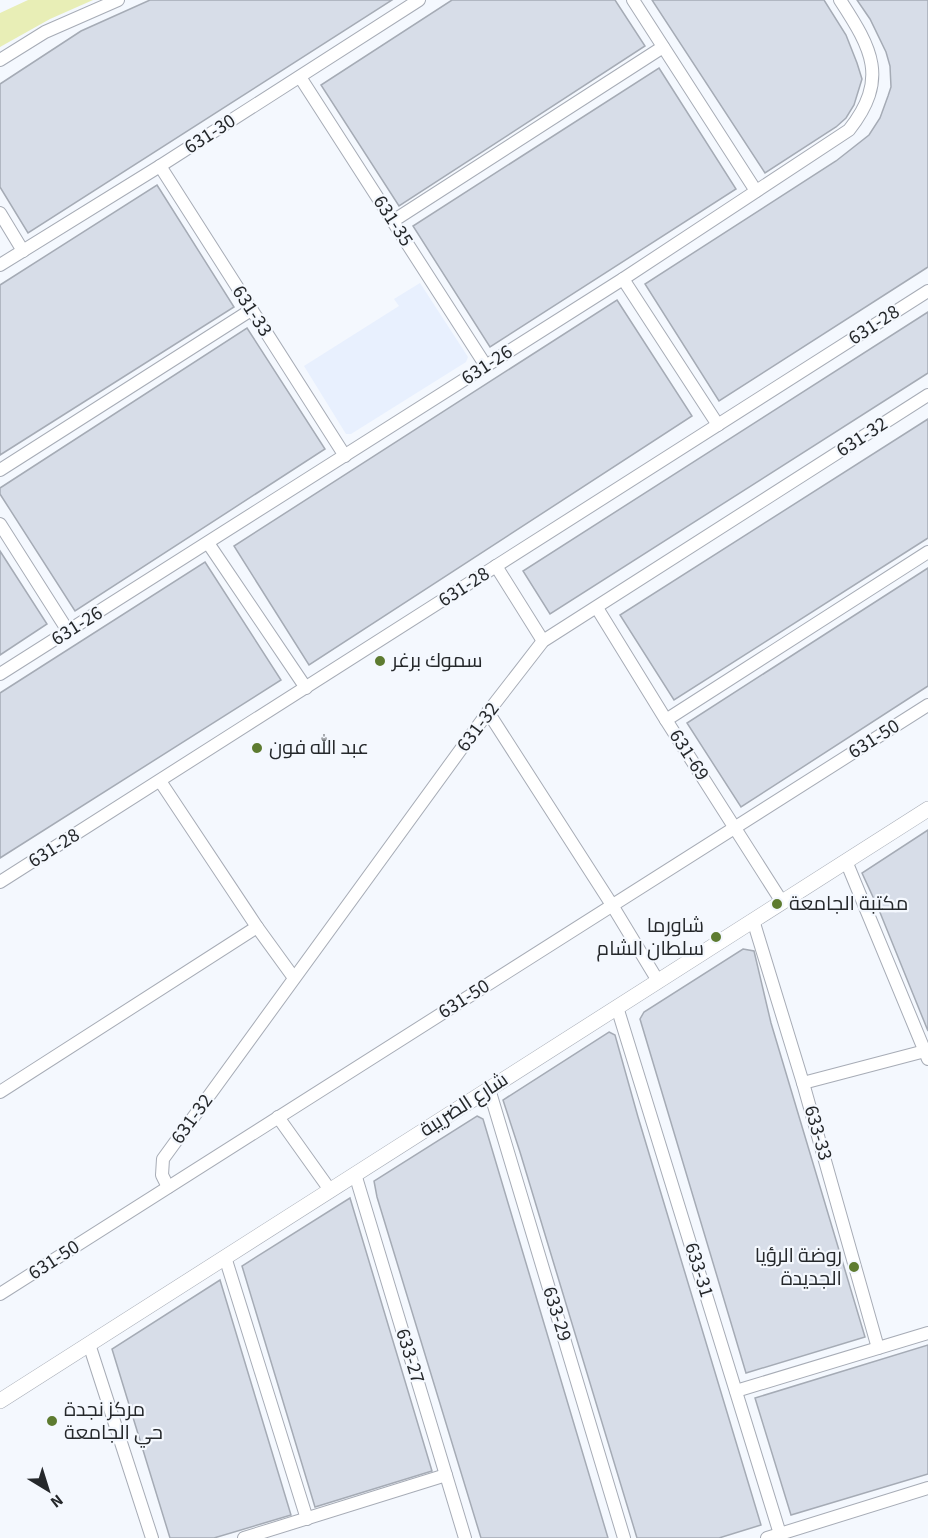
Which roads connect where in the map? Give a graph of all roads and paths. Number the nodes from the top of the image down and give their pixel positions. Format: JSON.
{"nodes":[{"id":1,"x":118,"y":0,"type":"edge"},
{"id":2,"x":419,"y":0,"type":"edge"},
{"id":3,"x":633,"y":0,"type":"edge"},
{"id":4,"x":840,"y":0,"type":"edge"},
{"id":5,"x":663,"y":47,"type":"junction"},
{"id":6,"x":0,"y":60,"type":"edge"},
{"id":7,"x":300,"y":77,"type":"junction"},
{"id":8,"x":160,"y":166,"type":"junction"},
{"id":9,"x":756,"y":191,"type":"junction"},
{"id":10,"x":0,"y":213,"type":"edge"},
{"id":11,"x":393,"y":221,"type":"junction"},
{"id":12,"x":23,"y":251,"type":"junction"},
{"id":13,"x":0,"y":266,"type":"edge"},
{"id":14,"x":623,"y":279,"type":"junction"},
{"id":15,"x":928,"y":291,"type":"edge"},
{"id":16,"x":251,"y":310,"type":"junction"},
{"id":17,"x":486,"y":366,"type":"junction"},
{"id":18,"x":928,"y":395,"type":"edge"},
{"id":19,"x":718,"y":425,"type":"junction"},
{"id":20,"x":345,"y":456,"type":"junction"},
{"id":21,"x":0,"y":470,"type":"edge"},
{"id":22,"x":0,"y":525,"type":"edge"},
{"id":23,"x":208,"y":543,"type":"junction"},
{"id":24,"x":928,"y":552,"type":"edge"},
{"id":25,"x":496,"y":566,"type":"junction"},
{"id":26,"x":597,"y":608,"type":"junction"},
{"id":27,"x":68,"y":631,"type":"junction"},
{"id":28,"x":543,"y":641,"type":"junction"},
{"id":29,"x":0,"y":674,"type":"edge"},
{"id":30,"x":306,"y":688,"type":"junction"},
{"id":31,"x":928,"y":705,"type":"edge"},
{"id":32,"x":488,"y":712,"type":"junction"},
{"id":33,"x":666,"y":720,"type":"junction"},
{"id":34,"x":160,"y":781,"type":"junction"},
{"id":35,"x":928,"y":809,"type":"edge"},
{"id":36,"x":735,"y":827,"type":"junction"},
{"id":37,"x":846,"y":861,"type":"junction"},
{"id":38,"x":0,"y":882,"type":"edge"},
{"id":39,"x":782,"y":902,"type":"junction"},
{"id":40,"x":612,"y":905,"type":"junction"},
{"id":41,"x":753,"y":920,"type":"junction"},
{"id":42,"x":257,"y":927,"type":"junction"},
{"id":43,"x":294,"y":978,"type":"junction"},
{"id":44,"x":658,"y":981,"type":"junction"},
{"id":45,"x":617,"y":1007,"type":"junction"},
{"id":46,"x":927,"y":1055,"type":"edge"},
{"id":47,"x":803,"y":1083,"type":"junction"},
{"id":48,"x":489,"y":1089,"type":"junction"},
{"id":49,"x":0,"y":1092,"type":"edge"},
{"id":50,"x":278,"y":1117,"type":"junction"},
{"id":51,"x":356,"y":1174,"type":"junction"},
{"id":52,"x":168,"y":1187,"type":"junction"},
{"id":53,"x":330,"y":1190,"type":"junction"},
{"id":54,"x":225,"y":1257,"type":"junction"},
{"id":55,"x":0,"y":1294,"type":"edge"},
{"id":56,"x":928,"y":1333,"type":"edge"},
{"id":57,"x":89,"y":1344,"type":"junction"},
{"id":58,"x":878,"y":1348,"type":"junction"},
{"id":59,"x":736,"y":1391,"type":"junction"},
{"id":60,"x":0,"y":1401,"type":"edge"},
{"id":61,"x":446,"y":1475,"type":"junction"},
{"id":62,"x":928,"y":1488,"type":"edge"},
{"id":63,"x":307,"y":1518,"type":"junction"},
{"id":64,"x":780,"y":1534,"type":"junction"},
{"id":65,"x":152,"y":1538,"type":"edge"},
{"id":66,"x":244,"y":1538,"type":"edge"},
{"id":67,"x":465,"y":1538,"type":"edge"},
{"id":68,"x":624,"y":1538,"type":"edge"},
{"id":69,"x":767,"y":1538,"type":"edge"}],
"edges":[{"from":1,"to":6,"type":"street"},
{"from":2,"to":7,"type":"street","name":"631-30"},
{"from":3,"to":5,"type":"street"},
{"from":4,"to":9,"type":"street","name":"631-26"},
{"from":5,"to":9,"type":"street"},
{"from":5,"to":11,"type":"street"},
{"from":7,"to":8,"type":"street","name":"631-30"},
{"from":7,"to":11,"type":"street","name":"631-35"},
{"from":8,"to":12,"type":"street","name":"631-30"},
{"from":8,"to":16,"type":"street","name":"631-33"},
{"from":9,"to":14,"type":"street","name":"631-26"},
{"from":10,"to":12,"type":"street"},
{"from":11,"to":17,"type":"street","name":"631-35"},
{"from":12,"to":13,"type":"street","name":"631-30"},
{"from":14,"to":17,"type":"street","name":"631-26"},
{"from":14,"to":19,"type":"street"},
{"from":15,"to":19,"type":"street","name":"631-28"},
{"from":16,"to":20,"type":"street","name":"631-33"},
{"from":16,"to":21,"type":"street"},
{"from":17,"to":20,"type":"street","name":"631-26"},
{"from":18,"to":26,"type":"street","name":"631-32"},
{"from":19,"to":25,"type":"street","name":"631-28"},
{"from":20,"to":23,"type":"street","name":"631-26"},
{"from":22,"to":27,"type":"street"},
{"from":23,"to":27,"type":"street","name":"631-26"},
{"from":23,"to":30,"type":"street"},
{"from":24,"to":33,"type":"street"},
{"from":25,"to":28,"type":"street"},
{"from":25,"to":30,"type":"street","name":"631-28"},
{"from":26,"to":28,"type":"street","name":"631-32"},
{"from":26,"to":33,"type":"street","name":"631-69"},
{"from":27,"to":29,"type":"street","name":"631-26"},
{"from":28,"to":32,"type":"street","name":"631-32"},
{"from":30,"to":34,"type":"street","name":"631-28"},
{"from":31,"to":36,"type":"street","name":"631-50"},
{"from":32,"to":40,"type":"street"},
{"from":32,"to":43,"type":"street","name":"631-32"},
{"from":33,"to":36,"type":"street","name":"631-69"},
{"from":34,"to":38,"type":"street","name":"631-28"},
{"from":34,"to":42,"type":"street"},
{"from":35,"to":37,"type":"street","name":"شارع الضريبة"},
{"from":36,"to":39,"type":"street","name":"631-69"},
{"from":36,"to":40,"type":"street","name":"631-50"},
{"from":37,"to":39,"type":"street","name":"شارع الضريبة"},
{"from":37,"to":46,"type":"street"},
{"from":39,"to":41,"type":"street","name":"شارع الضريبة"},
{"from":40,"to":44,"type":"street"},
{"from":40,"to":50,"type":"street","name":"631-50"},
{"from":41,"to":44,"type":"street","name":"شارع الضريبة"},
{"from":41,"to":47,"type":"street","name":"633-33"},
{"from":42,"to":43,"type":"street"},
{"from":42,"to":49,"type":"street"},
{"from":43,"to":52,"type":"street","name":"631-32"},
{"from":44,"to":45,"type":"street","name":"شارع الضريبة"},
{"from":45,"to":48,"type":"street","name":"شارع الضريبة"},
{"from":45,"to":59,"type":"street","name":"633-31"},
{"from":46,"to":47,"type":"street"},
{"from":47,"to":58,"type":"street","name":"633-33"},
{"from":48,"to":51,"type":"street","name":"شارع الضريبة"},
{"from":48,"to":68,"type":"street","name":"633-29"},
{"from":50,"to":52,"type":"street","name":"631-50"},
{"from":50,"to":53,"type":"street"},
{"from":51,"to":53,"type":"street","name":"شارع الضريبة"},
{"from":51,"to":61,"type":"street","name":"633-27"},
{"from":52,"to":55,"type":"street","name":"631-50"},
{"from":53,"to":54,"type":"street","name":"شارع الضريبة"},
{"from":54,"to":57,"type":"street","name":"شارع الضريبة"},
{"from":54,"to":63,"type":"street"},
{"from":56,"to":58,"type":"street"},
{"from":57,"to":60,"type":"street","name":"شارع الضريبة"},
{"from":57,"to":65,"type":"street"},
{"from":58,"to":59,"type":"street"},
{"from":59,"to":64,"type":"street","name":"633-31"},
{"from":61,"to":63,"type":"street"},
{"from":61,"to":67,"type":"street","name":"633-27"},
{"from":62,"to":64,"type":"street"},
{"from":63,"to":66,"type":"street"},
{"from":64,"to":69,"type":"street"}]}
